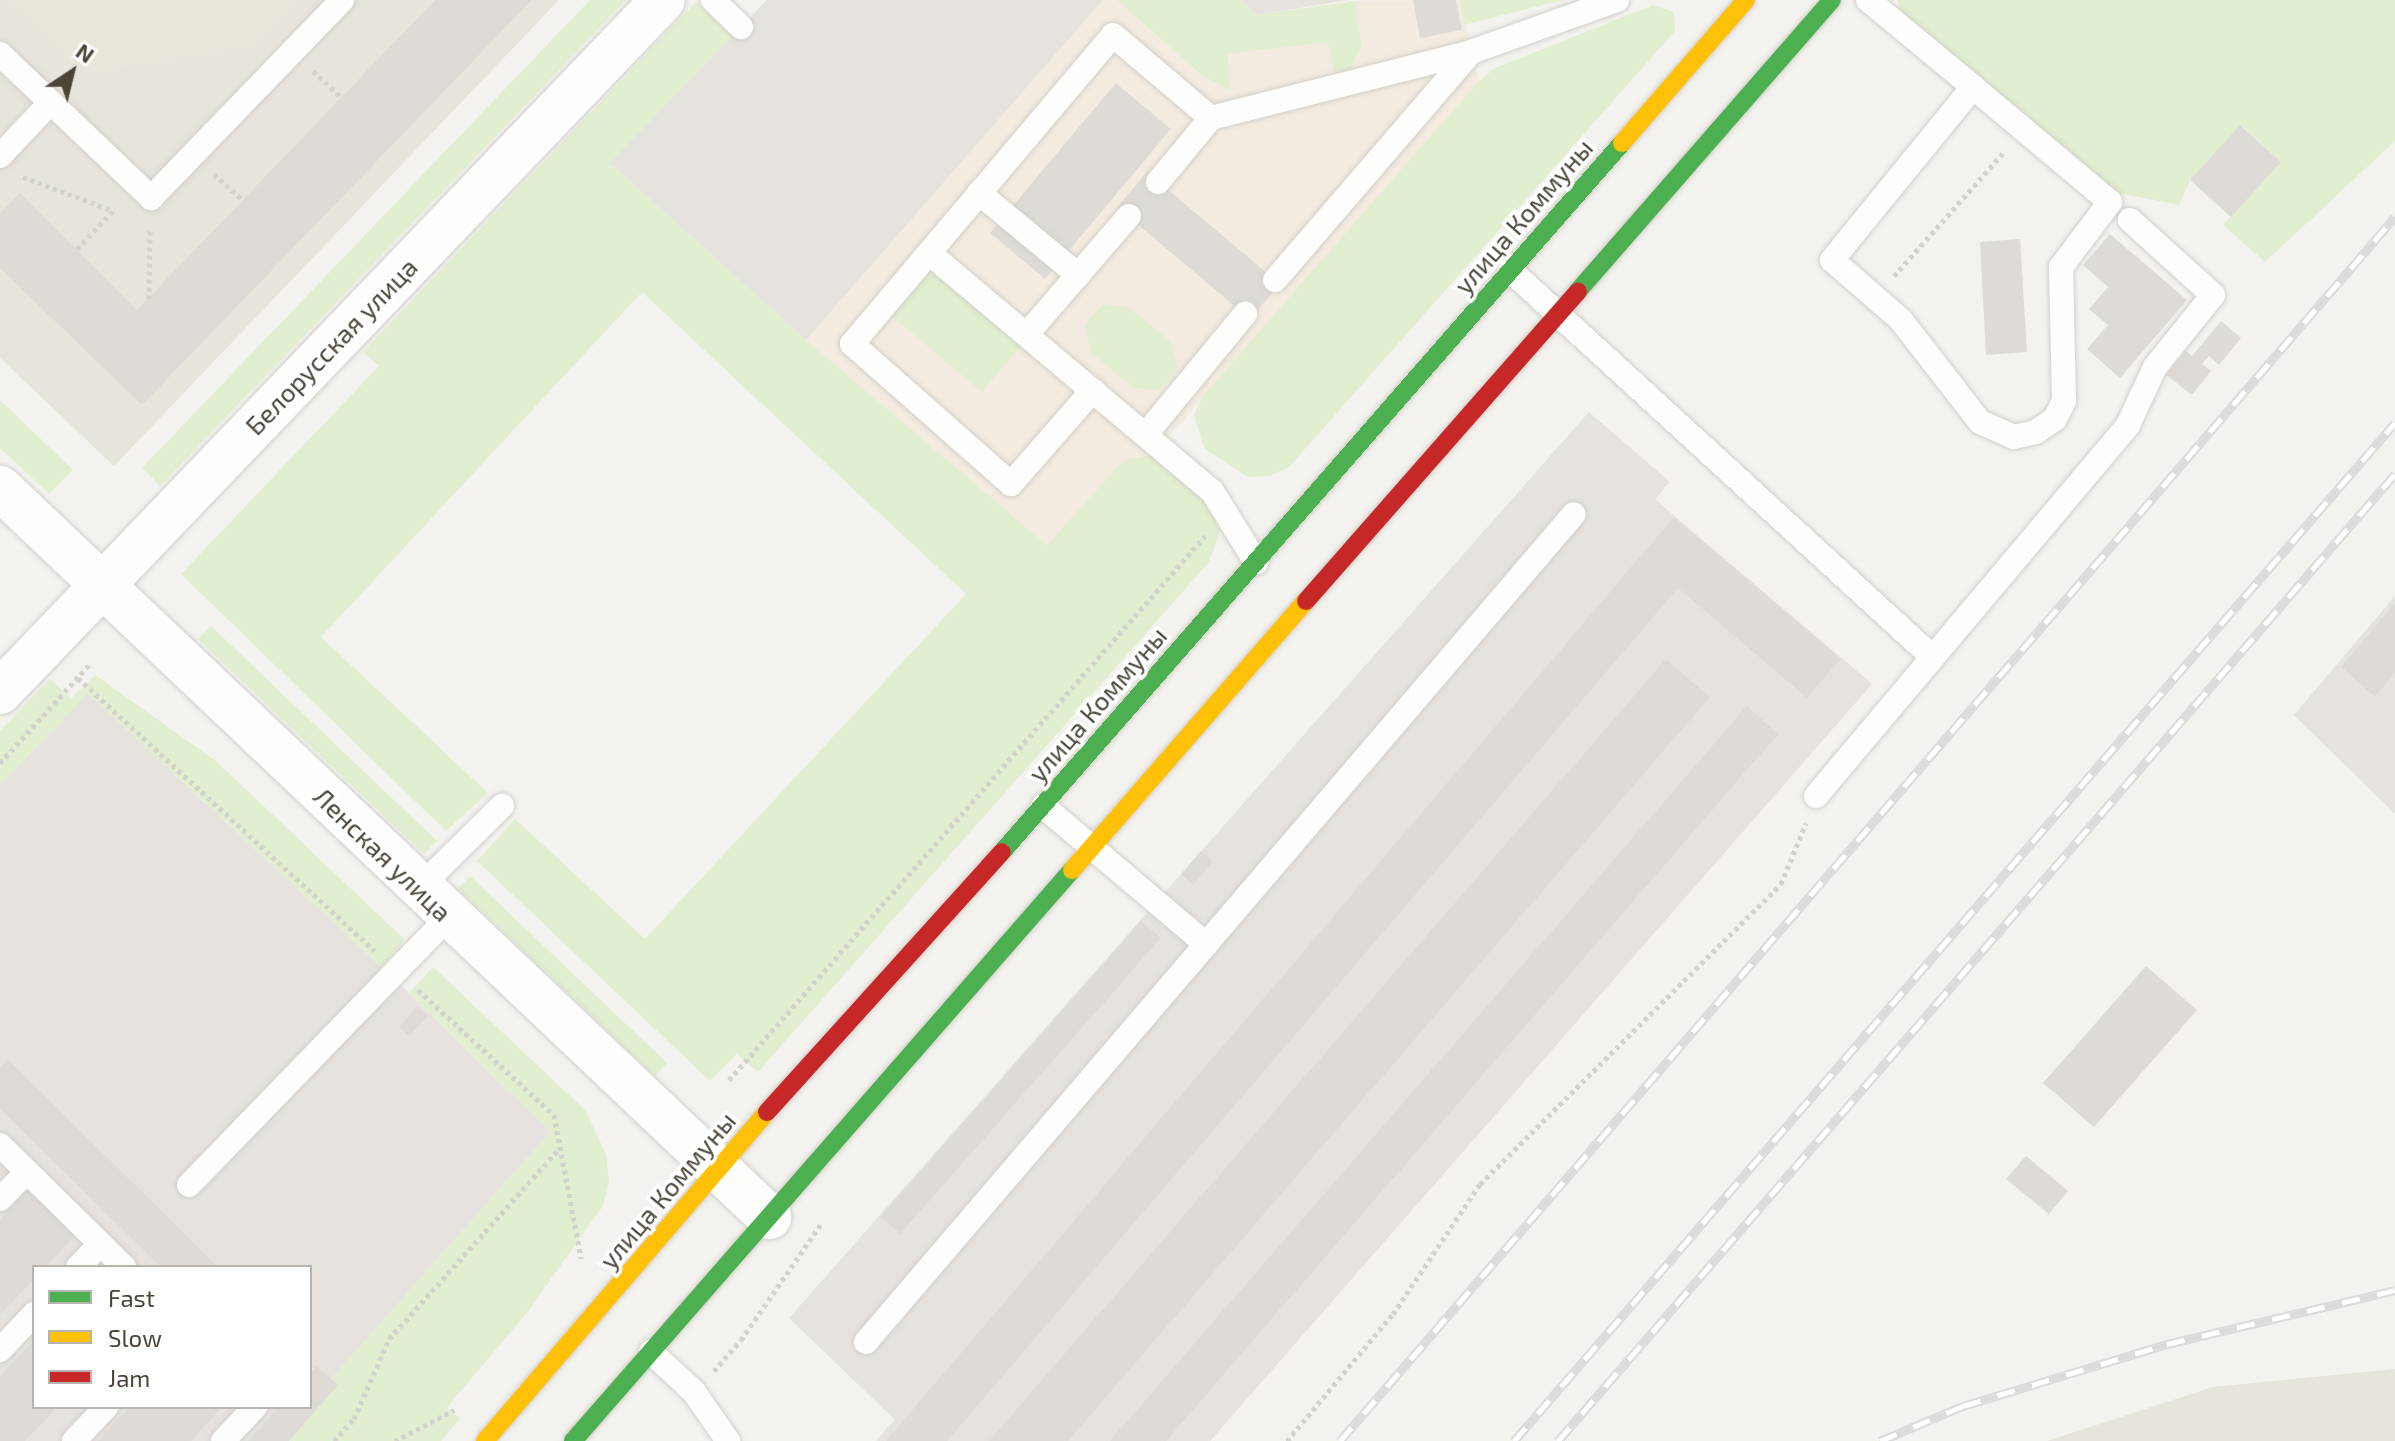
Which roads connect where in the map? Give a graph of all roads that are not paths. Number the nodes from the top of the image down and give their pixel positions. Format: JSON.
{"nodes":[{"id":1,"x":342,"y":0,"type":"edge"},
{"id":2,"x":663,"y":0,"type":"edge"},
{"id":3,"x":713,"y":0,"type":"edge"},
{"id":4,"x":1617,"y":0,"type":"edge"},
{"id":5,"x":1746,"y":0,"type":"edge"},
{"id":6,"x":1832,"y":0,"type":"edge"},
{"id":7,"x":1868,"y":0,"type":"edge"},
{"id":8,"x":741,"y":27,"type":"dead end"},
{"id":9,"x":1471,"y":52,"type":"junction"},
{"id":10,"x":0,"y":54,"type":"edge"},
{"id":11,"x":1973,"y":87,"type":"junction"},
{"id":12,"x":50,"y":103,"type":"junction"},
{"id":13,"x":1211,"y":118,"type":"junction"},
{"id":14,"x":7,"y":165,"type":"edge"},
{"id":15,"x":1158,"y":182,"type":"dead end"},
{"id":16,"x":979,"y":193,"type":"junction"},
{"id":17,"x":1129,"y":216,"type":"dead end"},
{"id":18,"x":2130,"y":220,"type":"dead end"},
{"id":19,"x":929,"y":253,"type":"junction"},
{"id":20,"x":1510,"y":270,"type":"junction"},
{"id":21,"x":1078,"y":275,"type":"junction"},
{"id":22,"x":1275,"y":280,"type":"dead end"},
{"id":23,"x":1559,"y":312,"type":"junction"},
{"id":24,"x":1245,"y":314,"type":"dead end"},
{"id":25,"x":1027,"y":334,"type":"junction"},
{"id":26,"x":1093,"y":390,"type":"junction"},
{"id":27,"x":1146,"y":434,"type":"junction"},
{"id":28,"x":0,"y":488,"type":"edge"},
{"id":29,"x":1574,"y":514,"type":"dead end"},
{"id":30,"x":1256,"y":562,"type":"junction"},
{"id":31,"x":102,"y":585,"type":"junction"},
{"id":32,"x":1930,"y":655,"type":"junction"},
{"id":33,"x":0,"y":692,"type":"edge"},
{"id":34,"x":1816,"y":796,"type":"road end"},
{"id":35,"x":502,"y":806,"type":"dead end"},
{"id":36,"x":1043,"y":806,"type":"junction"},
{"id":37,"x":1091,"y":846,"type":"junction"},
{"id":38,"x":434,"y":903,"type":"junction"},
{"id":39,"x":1206,"y":944,"type":"junction"},
{"id":40,"x":0,"y":1145,"type":"edge"},
{"id":41,"x":717,"y":1171,"type":"junction"},
{"id":42,"x":27,"y":1172,"type":"junction"},
{"id":43,"x":189,"y":1185,"type":"dead end"},
{"id":44,"x":0,"y":1199,"type":"edge"},
{"id":45,"x":769,"y":1217,"type":"junction"},
{"id":46,"x":100,"y":1244,"type":"junction"},
{"id":47,"x":80,"y":1265,"type":"edge"},
{"id":48,"x":122,"y":1265,"type":"edge"},
{"id":49,"x":32,"y":1316,"type":"edge"},
{"id":50,"x":866,"y":1342,"type":"dead end"},
{"id":51,"x":0,"y":1350,"type":"edge"},
{"id":52,"x":651,"y":1352,"type":"junction"},
{"id":53,"x":104,"y":1409,"type":"edge"},
{"id":54,"x":253,"y":1409,"type":"edge"},
{"id":55,"x":74,"y":1441,"type":"edge"},
{"id":56,"x":223,"y":1441,"type":"edge"},
{"id":57,"x":485,"y":1441,"type":"edge"},
{"id":58,"x":573,"y":1441,"type":"edge"},
{"id":59,"x":728,"y":1441,"type":"edge"}],
"edges":[{"from":1,"to":12,"type":"lane"},
{"from":2,"to":31,"type":"street","name":"Белорусская улица"},
{"from":3,"to":8,"type":"lane"},
{"from":4,"to":9,"type":"lane"},
{"from":5,"to":20,"type":"street","name":"улица Коммуны"},
{"from":6,"to":23,"type":"street"},
{"from":7,"to":11,"type":"lane"},
{"from":9,"to":13,"type":"lane"},
{"from":9,"to":22,"type":"lane"},
{"from":10,"to":12,"type":"lane"},
{"from":11,"to":11,"type":"lane"},
{"from":12,"to":14,"type":"lane"},
{"from":13,"to":15,"type":"lane"},
{"from":13,"to":16,"type":"lane"},
{"from":16,"to":19,"type":"lane"},
{"from":16,"to":21,"type":"lane"},
{"from":17,"to":21,"type":"lane"},
{"from":18,"to":32,"type":"lane"},
{"from":19,"to":25,"type":"lane"},
{"from":19,"to":26,"type":"lane"},
{"from":20,"to":23,"type":"lane"},
{"from":20,"to":30,"type":"street","name":"улица Коммуны"},
{"from":21,"to":25,"type":"lane"},
{"from":23,"to":32,"type":"lane"},
{"from":23,"to":37,"type":"street"},
{"from":24,"to":27,"type":"lane"},
{"from":25,"to":26,"type":"lane"},
{"from":26,"to":27,"type":"lane"},
{"from":27,"to":30,"type":"lane"},
{"from":28,"to":31,"type":"street","name":"Ленская улица"},
{"from":29,"to":39,"type":"lane"},
{"from":30,"to":36,"type":"street","name":"улица Коммуны"},
{"from":31,"to":33,"type":"street","name":"Белорусская улица"},
{"from":31,"to":38,"type":"street","name":"Ленская улица"},
{"from":32,"to":34,"type":"lane"},
{"from":35,"to":38,"type":"lane"},
{"from":36,"to":37,"type":"lane"},
{"from":36,"to":41,"type":"street","name":"улица Коммуны"},
{"from":37,"to":39,"type":"lane"},
{"from":37,"to":45,"type":"street"},
{"from":38,"to":41,"type":"street","name":"Ленская улица"},
{"from":38,"to":43,"type":"lane"},
{"from":39,"to":50,"type":"lane"},
{"from":40,"to":42,"type":"lane"},
{"from":41,"to":45,"type":"street","name":"Ленская улица"},
{"from":41,"to":57,"type":"street","name":"улица Коммуны"},
{"from":42,"to":44,"type":"lane"},
{"from":42,"to":46,"type":"lane"},
{"from":45,"to":52,"type":"street"},
{"from":46,"to":47,"type":"lane"},
{"from":46,"to":48,"type":"lane"},
{"from":49,"to":51,"type":"lane"},
{"from":52,"to":58,"type":"street"},
{"from":52,"to":59,"type":"lane"},
{"from":53,"to":55,"type":"lane"},
{"from":54,"to":56,"type":"lane"}]}
